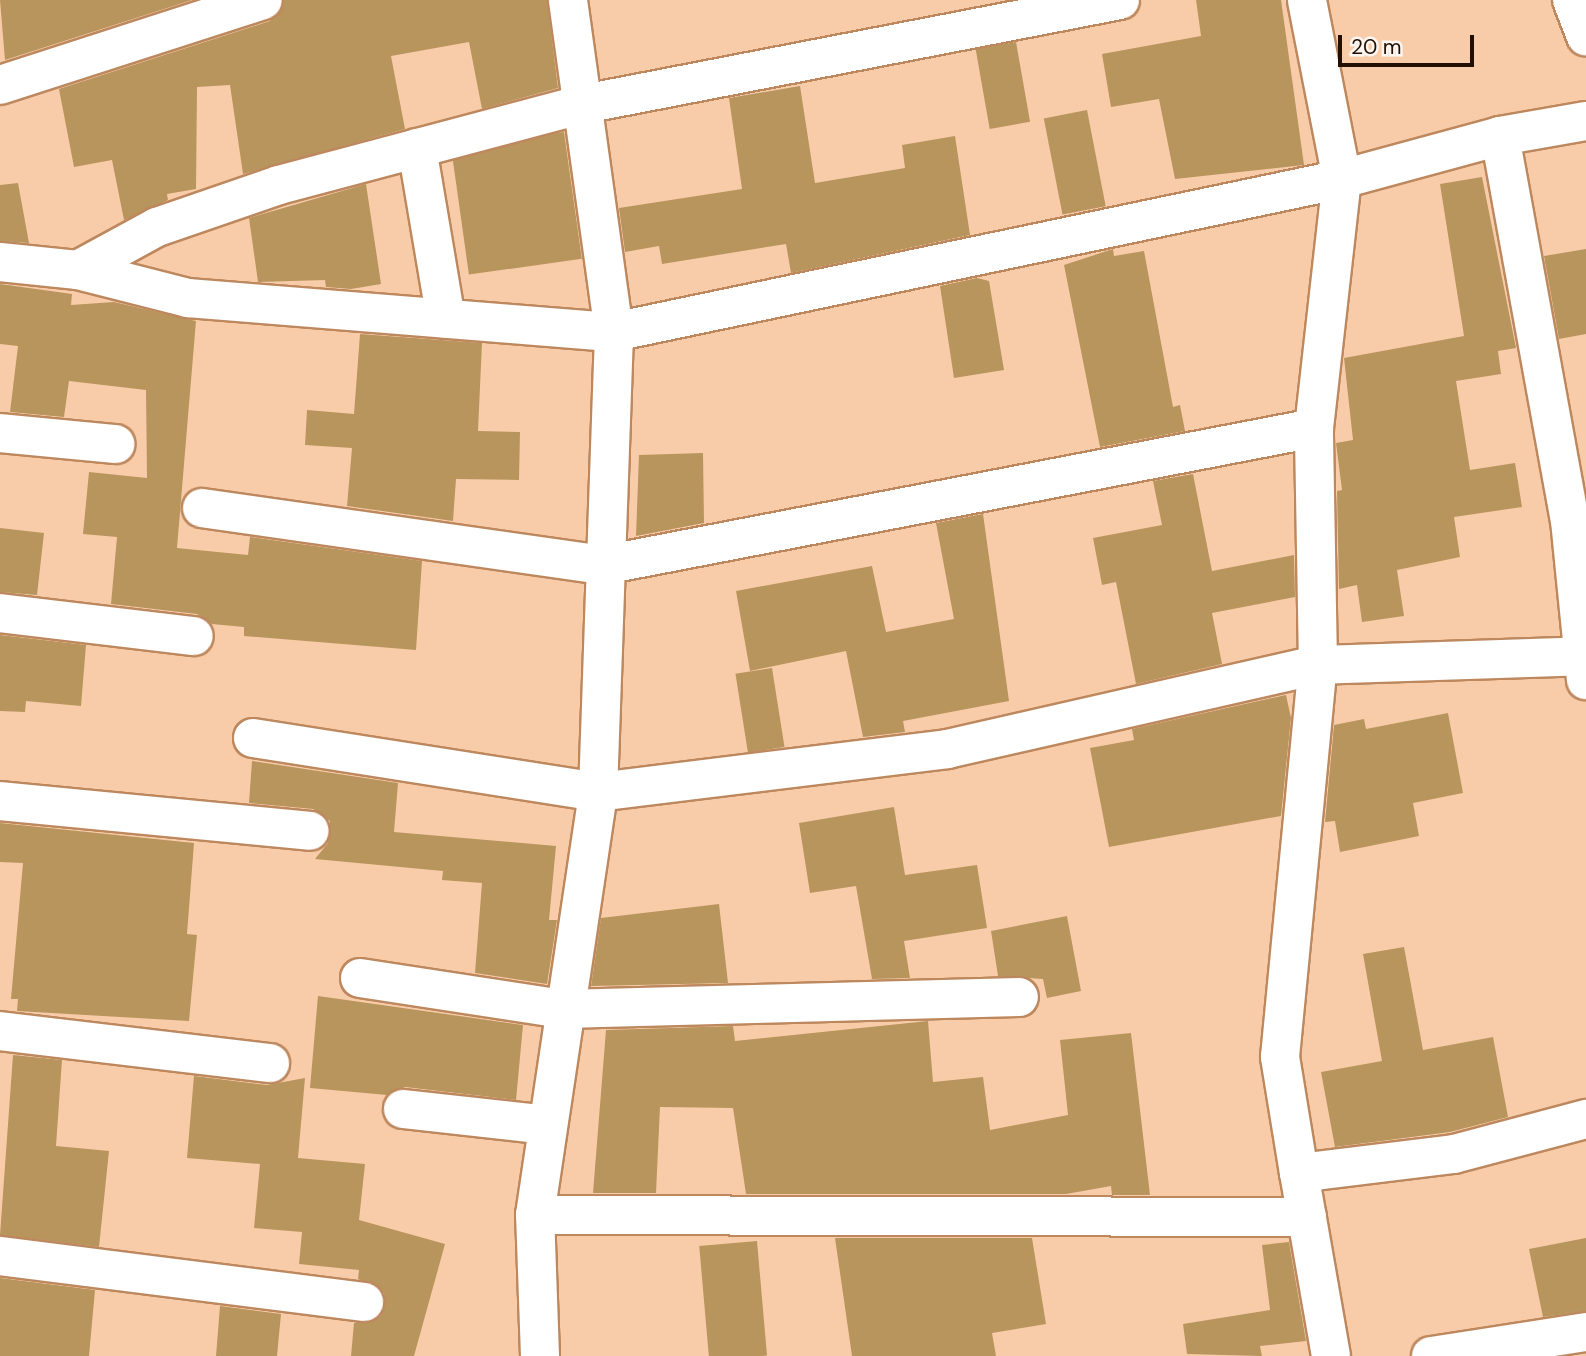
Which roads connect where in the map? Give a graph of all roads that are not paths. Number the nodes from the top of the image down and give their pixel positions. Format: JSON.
{"nodes":[{"id":1,"x":262,"y":0,"type":"edge"},
{"id":2,"x":568,"y":0,"type":"edge"},
{"id":3,"x":1120,"y":0,"type":"edge"},
{"id":4,"x":1307,"y":0,"type":"edge"},
{"id":5,"x":1572,"y":0,"type":"edge"},
{"id":6,"x":1586,"y":36,"type":"edge"},
{"id":7,"x":0,"y":85,"type":"edge"},
{"id":8,"x":584,"y":104,"type":"junction"},
{"id":9,"x":1586,"y":121,"type":"edge"},
{"id":10,"x":1500,"y":136,"type":"junction"},
{"id":11,"x":417,"y":148,"type":"junction"},
{"id":12,"x":1342,"y":180,"type":"junction"},
{"id":13,"x":0,"y":262,"type":"edge"},
{"id":14,"x":78,"y":270,"type":"junction"},
{"id":15,"x":446,"y":318,"type":"junction"},
{"id":16,"x":614,"y":332,"type":"junction"},
{"id":17,"x":1314,"y":428,"type":"junction"},
{"id":18,"x":0,"y":433,"type":"edge"},
{"id":19,"x":115,"y":444,"type":"dead end"},
{"id":20,"x":202,"y":508,"type":"dead end"},
{"id":21,"x":604,"y":565,"type":"junction"},
{"id":22,"x":0,"y":613,"type":"edge"},
{"id":23,"x":194,"y":636,"type":"dead end"},
{"id":24,"x":1585,"y":664,"type":"edge"},
{"id":25,"x":1318,"y":665,"type":"junction"},
{"id":26,"x":253,"y":738,"type":"dead end"},
{"id":27,"x":598,"y":792,"type":"junction"},
{"id":28,"x":0,"y":801,"type":"edge"},
{"id":29,"x":310,"y":831,"type":"dead end"},
{"id":30,"x":360,"y":978,"type":"dead end"},
{"id":31,"x":1019,"y":997,"type":"dead end"},
{"id":32,"x":563,"y":1009,"type":"junction"},
{"id":33,"x":0,"y":1031,"type":"edge"},
{"id":34,"x":270,"y":1063,"type":"dead end"},
{"id":35,"x":402,"y":1109,"type":"dead end"},
{"id":36,"x":1586,"y":1119,"type":"edge"},
{"id":37,"x":547,"y":1125,"type":"junction"},
{"id":38,"x":1299,"y":1173,"type":"junction"},
{"id":39,"x":535,"y":1215,"type":"junction"},
{"id":40,"x":1307,"y":1217,"type":"junction"},
{"id":41,"x":0,"y":1256,"type":"edge"},
{"id":42,"x":364,"y":1302,"type":"dead end"},
{"id":43,"x":1586,"y":1332,"type":"edge"},
{"id":44,"x":540,"y":1356,"type":"edge"},
{"id":45,"x":1331,"y":1356,"type":"edge"},
{"id":46,"x":1431,"y":1356,"type":"edge"}],
"edges":[{"from":1,"to":7,"type":"street"},
{"from":2,"to":8,"type":"street"},
{"from":3,"to":8,"type":"street"},
{"from":4,"to":12,"type":"street"},
{"from":5,"to":6,"type":"street"},
{"from":8,"to":11,"type":"street"},
{"from":8,"to":16,"type":"street"},
{"from":9,"to":10,"type":"street"},
{"from":10,"to":12,"type":"street"},
{"from":10,"to":24,"type":"street"},
{"from":11,"to":14,"type":"street"},
{"from":11,"to":15,"type":"street"},
{"from":12,"to":16,"type":"street"},
{"from":12,"to":17,"type":"street"},
{"from":13,"to":14,"type":"street"},
{"from":14,"to":15,"type":"street"},
{"from":15,"to":16,"type":"street"},
{"from":16,"to":21,"type":"street"},
{"from":17,"to":21,"type":"street"},
{"from":17,"to":25,"type":"street"},
{"from":18,"to":19,"type":"street"},
{"from":20,"to":21,"type":"street"},
{"from":21,"to":27,"type":"street"},
{"from":22,"to":23,"type":"street"},
{"from":24,"to":25,"type":"street"},
{"from":25,"to":27,"type":"street"},
{"from":25,"to":38,"type":"street"},
{"from":26,"to":27,"type":"street"},
{"from":27,"to":32,"type":"street"},
{"from":28,"to":29,"type":"street"},
{"from":30,"to":32,"type":"street"},
{"from":31,"to":32,"type":"street"},
{"from":32,"to":37,"type":"street"},
{"from":33,"to":34,"type":"street"},
{"from":35,"to":37,"type":"street"},
{"from":36,"to":38,"type":"street"},
{"from":37,"to":39,"type":"street"},
{"from":38,"to":40,"type":"street"},
{"from":39,"to":40,"type":"street"},
{"from":39,"to":44,"type":"street"},
{"from":40,"to":45,"type":"street"},
{"from":41,"to":42,"type":"street"},
{"from":43,"to":46,"type":"street"}]}
